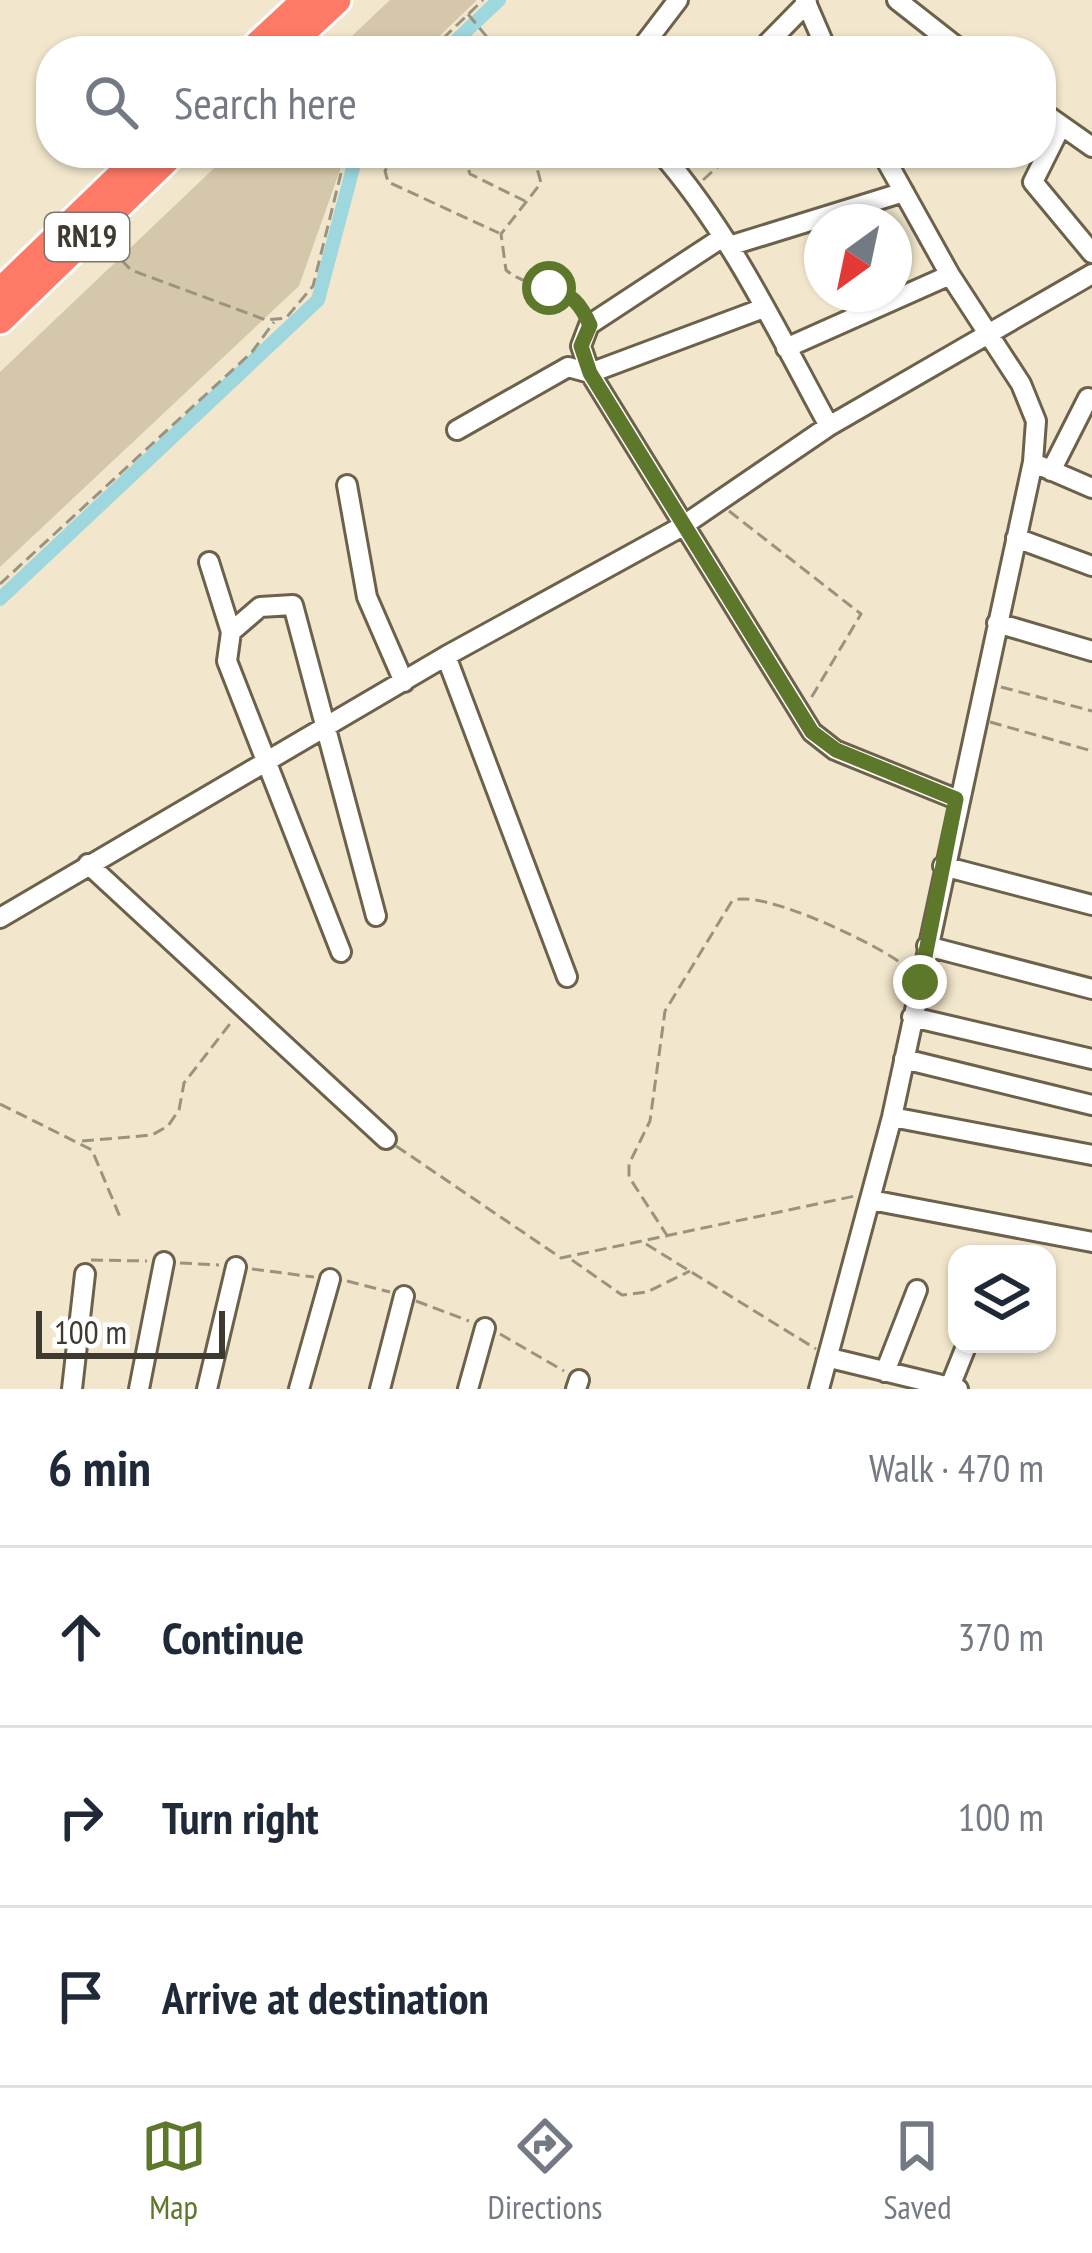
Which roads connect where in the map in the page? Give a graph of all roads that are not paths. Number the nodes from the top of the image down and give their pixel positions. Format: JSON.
{"nodes":[{"id":1,"x":306,"y":0,"type":"edge"},
{"id":2,"x":337,"y":0,"type":"edge"},
{"id":3,"x":678,"y":0,"type":"edge"},
{"id":4,"x":897,"y":0,"type":"edge"},
{"id":5,"x":806,"y":2,"type":"edge"},
{"id":6,"x":267,"y":36,"type":"edge"},
{"id":7,"x":299,"y":36,"type":"edge"},
{"id":8,"x":650,"y":36,"type":"edge"},
{"id":9,"x":774,"y":36,"type":"edge"},
{"id":10,"x":821,"y":36,"type":"edge"},
{"id":11,"x":943,"y":36,"type":"edge"},
{"id":12,"x":1056,"y":122,"type":"edge"},
{"id":13,"x":1061,"y":126,"type":"junction"},
{"id":14,"x":1056,"y":136,"type":"edge"},
{"id":15,"x":1092,"y":147,"type":"edge"},
{"id":16,"x":128,"y":168,"type":"edge"},
{"id":17,"x":158,"y":168,"type":"edge"},
{"id":18,"x":674,"y":168,"type":"edge"},
{"id":19,"x":890,"y":168,"type":"edge"},
{"id":20,"x":1040,"y":168,"type":"edge"},
{"id":21,"x":904,"y":192,"type":"junction"},
{"id":22,"x":726,"y":242,"type":"junction"},
{"id":23,"x":1092,"y":254,"type":"edge"},
{"id":24,"x":1092,"y":274,"type":"edge"},
{"id":25,"x":950,"y":275,"type":"junction"},
{"id":26,"x":0,"y":292,"type":"edge"},
{"id":27,"x":764,"y":308,"type":"junction"},
{"id":28,"x":0,"y":320,"type":"edge"},
{"id":29,"x":987,"y":331,"type":"junction"},
{"id":30,"x":786,"y":348,"type":"junction"},
{"id":31,"x":590,"y":373,"type":"junction"},
{"id":32,"x":1092,"y":400,"type":"edge"},
{"id":33,"x":829,"y":426,"type":"junction"},
{"id":34,"x":457,"y":430,"type":"dead end"},
{"id":35,"x":1042,"y":466,"type":"junction"},
{"id":36,"x":346,"y":485,"type":"dead end"},
{"id":37,"x":1092,"y":488,"type":"edge"},
{"id":38,"x":681,"y":527,"type":"junction"},
{"id":39,"x":1016,"y":538,"type":"junction"},
{"id":40,"x":209,"y":562,"type":"dead end"},
{"id":41,"x":1092,"y":566,"type":"edge"},
{"id":42,"x":998,"y":622,"type":"junction"},
{"id":43,"x":231,"y":632,"type":"junction"},
{"id":44,"x":1092,"y":650,"type":"edge"},
{"id":45,"x":446,"y":656,"type":"junction"},
{"id":46,"x":404,"y":682,"type":"junction"},
{"id":47,"x":324,"y":726,"type":"junction"},
{"id":48,"x":264,"y":762,"type":"junction"},
{"id":49,"x":956,"y":799,"type":"junction"},
{"id":50,"x":88,"y":864,"type":"junction"},
{"id":51,"x":943,"y":866,"type":"junction"},
{"id":52,"x":1091,"y":899,"type":"edge"},
{"id":53,"x":376,"y":916,"type":"dead end"},
{"id":54,"x":0,"y":918,"type":"edge"},
{"id":55,"x":927,"y":946,"type":"junction"},
{"id":56,"x":341,"y":952,"type":"dead end"},
{"id":57,"x":567,"y":977,"type":"dead end"},
{"id":58,"x":1092,"y":988,"type":"edge"},
{"id":59,"x":912,"y":1017,"type":"junction"},
{"id":60,"x":904,"y":1059,"type":"junction"},
{"id":61,"x":1092,"y":1059,"type":"edge"},
{"id":62,"x":1092,"y":1105,"type":"edge"},
{"id":63,"x":892,"y":1117,"type":"junction"},
{"id":64,"x":386,"y":1139,"type":"road end"},
{"id":65,"x":1092,"y":1155,"type":"edge"},
{"id":66,"x":873,"y":1196,"type":"junction"},
{"id":67,"x":1092,"y":1242,"type":"edge"},
{"id":68,"x":164,"y":1262,"type":"dead end"},
{"id":69,"x":236,"y":1267,"type":"dead end"},
{"id":70,"x":85,"y":1274,"type":"dead end"},
{"id":71,"x":330,"y":1279,"type":"dead end"},
{"id":72,"x":917,"y":1290,"type":"dead end"},
{"id":73,"x":404,"y":1296,"type":"dead end"},
{"id":74,"x":485,"y":1328,"type":"dead end"},
{"id":75,"x":964,"y":1353,"type":"edge"},
{"id":76,"x":830,"y":1358,"type":"junction"},
{"id":77,"x":885,"y":1372,"type":"junction"},
{"id":78,"x":952,"y":1388,"type":"edge"},
{"id":79,"x":72,"y":1389,"type":"edge"},
{"id":80,"x":139,"y":1389,"type":"edge"},
{"id":81,"x":207,"y":1389,"type":"edge"},
{"id":82,"x":299,"y":1389,"type":"edge"},
{"id":83,"x":380,"y":1389,"type":"edge"},
{"id":84,"x":468,"y":1389,"type":"edge"},
{"id":85,"x":819,"y":1389,"type":"edge"}],
"edges":[{"from":1,"to":6,"type":"highway"},
{"from":2,"to":7,"type":"highway"},
{"from":3,"to":8,"type":"street"},
{"from":4,"to":11,"type":"street"},
{"from":5,"to":9,"type":"street"},
{"from":5,"to":10,"type":"street"},
{"from":12,"to":13,"type":"street"},
{"from":13,"to":14,"type":"street"},
{"from":13,"to":15,"type":"street"},
{"from":16,"to":26,"type":"highway","number":"RN19"},
{"from":17,"to":28,"type":"highway","number":"RN19"},
{"from":18,"to":22,"type":"street"},
{"from":19,"to":21,"type":"street"},
{"from":20,"to":23,"type":"street"},
{"from":21,"to":22,"type":"street"},
{"from":21,"to":25,"type":"street"},
{"from":22,"to":27,"type":"street"},
{"from":22,"to":31,"type":"street"},
{"from":24,"to":29,"type":"street"},
{"from":25,"to":29,"type":"street"},
{"from":25,"to":30,"type":"street"},
{"from":27,"to":30,"type":"street"},
{"from":27,"to":31,"type":"street"},
{"from":29,"to":33,"type":"street"},
{"from":29,"to":35,"type":"street"},
{"from":30,"to":33,"type":"street"},
{"from":31,"to":34,"type":"street"},
{"from":31,"to":38,"type":"street"},
{"from":32,"to":35,"type":"street"},
{"from":33,"to":38,"type":"street"},
{"from":35,"to":37,"type":"street"},
{"from":35,"to":39,"type":"street"},
{"from":36,"to":46,"type":"street"},
{"from":38,"to":45,"type":"street"},
{"from":38,"to":49,"type":"street"},
{"from":39,"to":41,"type":"street"},
{"from":39,"to":42,"type":"street"},
{"from":40,"to":43,"type":"street"},
{"from":42,"to":44,"type":"street"},
{"from":42,"to":49,"type":"street"},
{"from":43,"to":47,"type":"street"},
{"from":43,"to":48,"type":"street"},
{"from":45,"to":46,"type":"street"},
{"from":45,"to":57,"type":"street"},
{"from":46,"to":47,"type":"street"},
{"from":47,"to":48,"type":"street"},
{"from":47,"to":53,"type":"street"},
{"from":48,"to":50,"type":"street"},
{"from":48,"to":56,"type":"street"},
{"from":49,"to":51,"type":"street"},
{"from":50,"to":54,"type":"street"},
{"from":50,"to":64,"type":"street"},
{"from":51,"to":52,"type":"street"},
{"from":51,"to":55,"type":"street"},
{"from":55,"to":58,"type":"street"},
{"from":55,"to":59,"type":"street"},
{"from":59,"to":60,"type":"street"},
{"from":59,"to":61,"type":"street"},
{"from":60,"to":62,"type":"street"},
{"from":60,"to":63,"type":"street"},
{"from":63,"to":65,"type":"street"},
{"from":63,"to":66,"type":"street"},
{"from":66,"to":67,"type":"street"},
{"from":66,"to":76,"type":"street"},
{"from":68,"to":80,"type":"street"},
{"from":69,"to":81,"type":"street"},
{"from":70,"to":79,"type":"street"},
{"from":71,"to":82,"type":"street"},
{"from":72,"to":77,"type":"street"},
{"from":73,"to":83,"type":"street"},
{"from":74,"to":84,"type":"street"},
{"from":75,"to":78,"type":"street"},
{"from":76,"to":77,"type":"street"},
{"from":76,"to":85,"type":"street"},
{"from":77,"to":78,"type":"street"}]}
